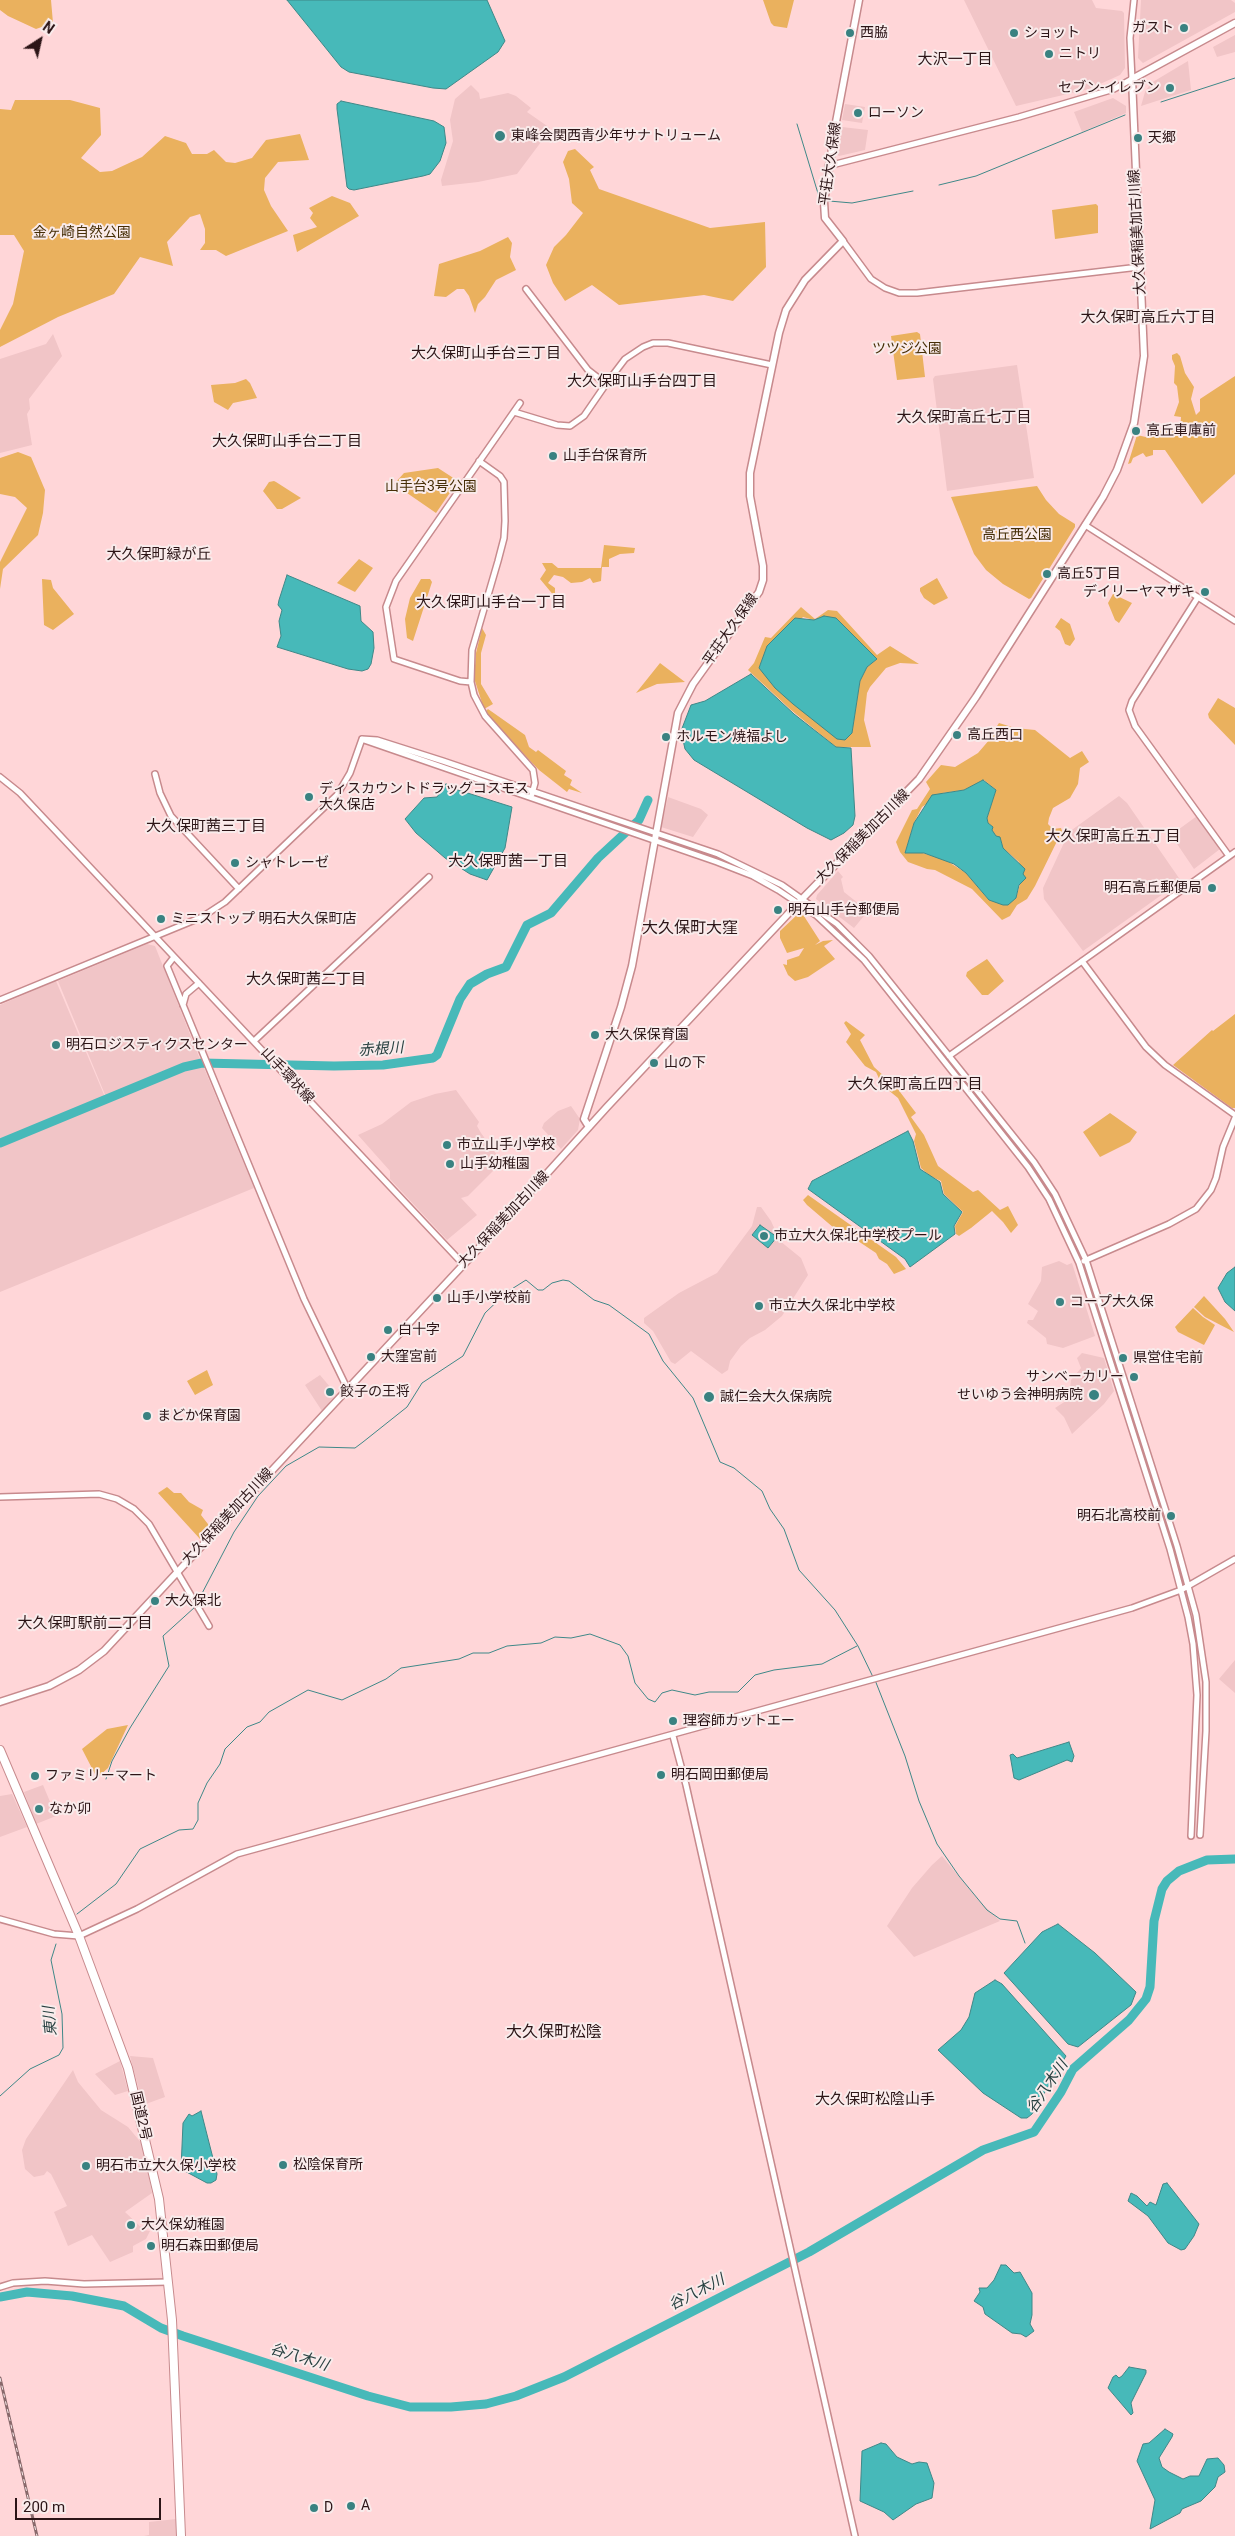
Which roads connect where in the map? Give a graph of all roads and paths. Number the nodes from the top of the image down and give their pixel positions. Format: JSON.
{"nodes":[{"id":1,"x":859,"y":0,"type":"edge"},
{"id":2,"x":1134,"y":0,"type":"edge"},
{"id":3,"x":1235,"y":23,"type":"edge"},
{"id":4,"x":1132,"y":79,"type":"junction"},
{"id":5,"x":828,"y":166,"type":"junction"},
{"id":6,"x":844,"y":241,"type":"junction"},
{"id":7,"x":1139,"y":267,"type":"junction"},
{"id":8,"x":526,"y":289,"type":"dead end"},
{"id":9,"x":772,"y":365,"type":"junction"},
{"id":10,"x":606,"y":384,"type":"junction"},
{"id":11,"x":520,"y":403,"type":"dead end"},
{"id":12,"x":514,"y":412,"type":"junction"},
{"id":13,"x":479,"y":461,"type":"junction"},
{"id":14,"x":1085,"y":526,"type":"junction"},
{"id":15,"x":1198,"y":597,"type":"junction"},
{"id":16,"x":1235,"y":621,"type":"edge"},
{"id":17,"x":471,"y":682,"type":"junction"},
{"id":18,"x":155,"y":774,"type":"dead end"},
{"id":19,"x":0,"y":777,"type":"edge"},
{"id":20,"x":531,"y":795,"type":"junction"},
{"id":21,"x":656,"y":833,"type":"junction"},
{"id":22,"x":655,"y":840,"type":"junction"},
{"id":23,"x":1235,"y":852,"type":"edge"},
{"id":24,"x":1229,"y":856,"type":"junction"},
{"id":25,"x":428,"y":877,"type":"dead end"},
{"id":26,"x":239,"y":888,"type":"junction"},
{"id":27,"x":800,"y":901,"type":"junction"},
{"id":28,"x":155,"y":936,"type":"junction"},
{"id":29,"x":174,"y":957,"type":"junction"},
{"id":30,"x":1082,"y":961,"type":"junction"},
{"id":31,"x":199,"y":983,"type":"junction"},
{"id":32,"x":0,"y":1000,"type":"edge"},
{"id":33,"x":183,"y":1005,"type":"junction"},
{"id":34,"x":254,"y":1041,"type":"junction"},
{"id":35,"x":950,"y":1056,"type":"junction"},
{"id":36,"x":945,"y":1060,"type":"junction"},
{"id":37,"x":1235,"y":1117,"type":"edge"},
{"id":38,"x":589,"y":1127,"type":"junction"},
{"id":39,"x":1086,"y":1260,"type":"junction"},
{"id":40,"x":1079,"y":1263,"type":"junction"},
{"id":41,"x":463,"y":1264,"type":"junction"},
{"id":42,"x":347,"y":1388,"type":"junction"},
{"id":43,"x":0,"y":1497,"type":"edge"},
{"id":44,"x":1235,"y":1559,"type":"edge"},
{"id":45,"x":177,"y":1572,"type":"junction"},
{"id":46,"x":1189,"y":1586,"type":"junction"},
{"id":47,"x":1181,"y":1590,"type":"junction"},
{"id":48,"x":209,"y":1626,"type":"dead end"},
{"id":49,"x":0,"y":1702,"type":"edge"},
{"id":50,"x":673,"y":1736,"type":"junction"},
{"id":51,"x":0,"y":1750,"type":"edge"},
{"id":52,"x":1200,"y":1835,"type":"dead end"},
{"id":53,"x":1191,"y":1836,"type":"dead end"},
{"id":54,"x":0,"y":1919,"type":"edge"},
{"id":55,"x":79,"y":1936,"type":"junction"},
{"id":56,"x":168,"y":2282,"type":"junction"},
{"id":57,"x":0,"y":2287,"type":"edge"},
{"id":58,"x":181,"y":2536,"type":"edge"},
{"id":59,"x":855,"y":2536,"type":"edge"}],
"edges":[{"from":1,"to":5,"type":"main road","name":"平荘大久保線"},
{"from":2,"to":4,"type":"street"},
{"from":3,"to":4,"type":"main road"},
{"from":4,"to":5,"type":"street"},
{"from":4,"to":7,"type":"main road","name":"大久保稲美加古川線"},
{"from":5,"to":6,"type":"main road","name":"平荘大久保線"},
{"from":6,"to":7,"type":"street"},
{"from":6,"to":9,"type":"main road","name":"平荘大久保線"},
{"from":7,"to":14,"type":"main road","name":"大久保稲美加古川線"},
{"from":8,"to":10,"type":"street"},
{"from":9,"to":10,"type":"street"},
{"from":9,"to":21,"type":"main road","name":"平荘大久保線"},
{"from":10,"to":12,"type":"street"},
{"from":11,"to":12,"type":"street"},
{"from":12,"to":13,"type":"street"},
{"from":13,"to":17,"type":"street"},
{"from":13,"to":17,"type":"street"},
{"from":14,"to":15,"type":"street"},
{"from":14,"to":27,"type":"main road","name":"大久保稲美加古川線"},
{"from":15,"to":16,"type":"street"},
{"from":15,"to":24,"type":"street"},
{"from":17,"to":20,"type":"street"},
{"from":18,"to":26,"type":"street"},
{"from":19,"to":28,"type":"street","name":"山手環状線"},
{"from":20,"to":21,"type":"street"},
{"from":20,"to":22,"type":"street"},
{"from":20,"to":26,"type":"street"},
{"from":21,"to":22,"type":"main road","name":"平荘大久保線"},
{"from":21,"to":27,"type":"street"},
{"from":22,"to":27,"type":"street"},
{"from":22,"to":38,"type":"main road","name":"平荘大久保線"},
{"from":23,"to":24,"type":"street"},
{"from":24,"to":30,"type":"street"},
{"from":25,"to":34,"type":"street"},
{"from":26,"to":28,"type":"street"},
{"from":27,"to":35,"type":"street"},
{"from":27,"to":36,"type":"street"},
{"from":27,"to":38,"type":"main road","name":"大久保稲美加古川線"},
{"from":28,"to":29,"type":"street","name":"山手環状線"},
{"from":28,"to":32,"type":"street"},
{"from":29,"to":31,"type":"street","name":"山手環状線"},
{"from":29,"to":33,"type":"street"},
{"from":30,"to":35,"type":"street"},
{"from":30,"to":37,"type":"street"},
{"from":31,"to":33,"type":"street"},
{"from":31,"to":34,"type":"street","name":"山手環状線"},
{"from":33,"to":42,"type":"street"},
{"from":34,"to":41,"type":"street","name":"山手環状線"},
{"from":35,"to":36,"type":"street"},
{"from":35,"to":39,"type":"street"},
{"from":36,"to":40,"type":"street"},
{"from":37,"to":39,"type":"street"},
{"from":38,"to":41,"type":"main road","name":"大久保稲美加古川線"},
{"from":39,"to":40,"type":"street"},
{"from":39,"to":46,"type":"street"},
{"from":40,"to":47,"type":"street"},
{"from":41,"to":42,"type":"main road","name":"大久保稲美加古川線"},
{"from":42,"to":45,"type":"main road","name":"大久保稲美加古川線"},
{"from":43,"to":45,"type":"street"},
{"from":44,"to":46,"type":"street"},
{"from":45,"to":48,"type":"street"},
{"from":45,"to":49,"type":"main road","name":"大久保稲美加古川線"},
{"from":46,"to":47,"type":"street"},
{"from":46,"to":52,"type":"street"},
{"from":47,"to":50,"type":"street"},
{"from":47,"to":53,"type":"street"},
{"from":50,"to":55,"type":"street"},
{"from":50,"to":59,"type":"street"},
{"from":51,"to":55,"type":"highway","name":"国道2号"},
{"from":54,"to":55,"type":"street"},
{"from":55,"to":56,"type":"highway","name":"国道2号"},
{"from":56,"to":57,"type":"street"},
{"from":56,"to":58,"type":"highway","name":"国道2号"}]}
